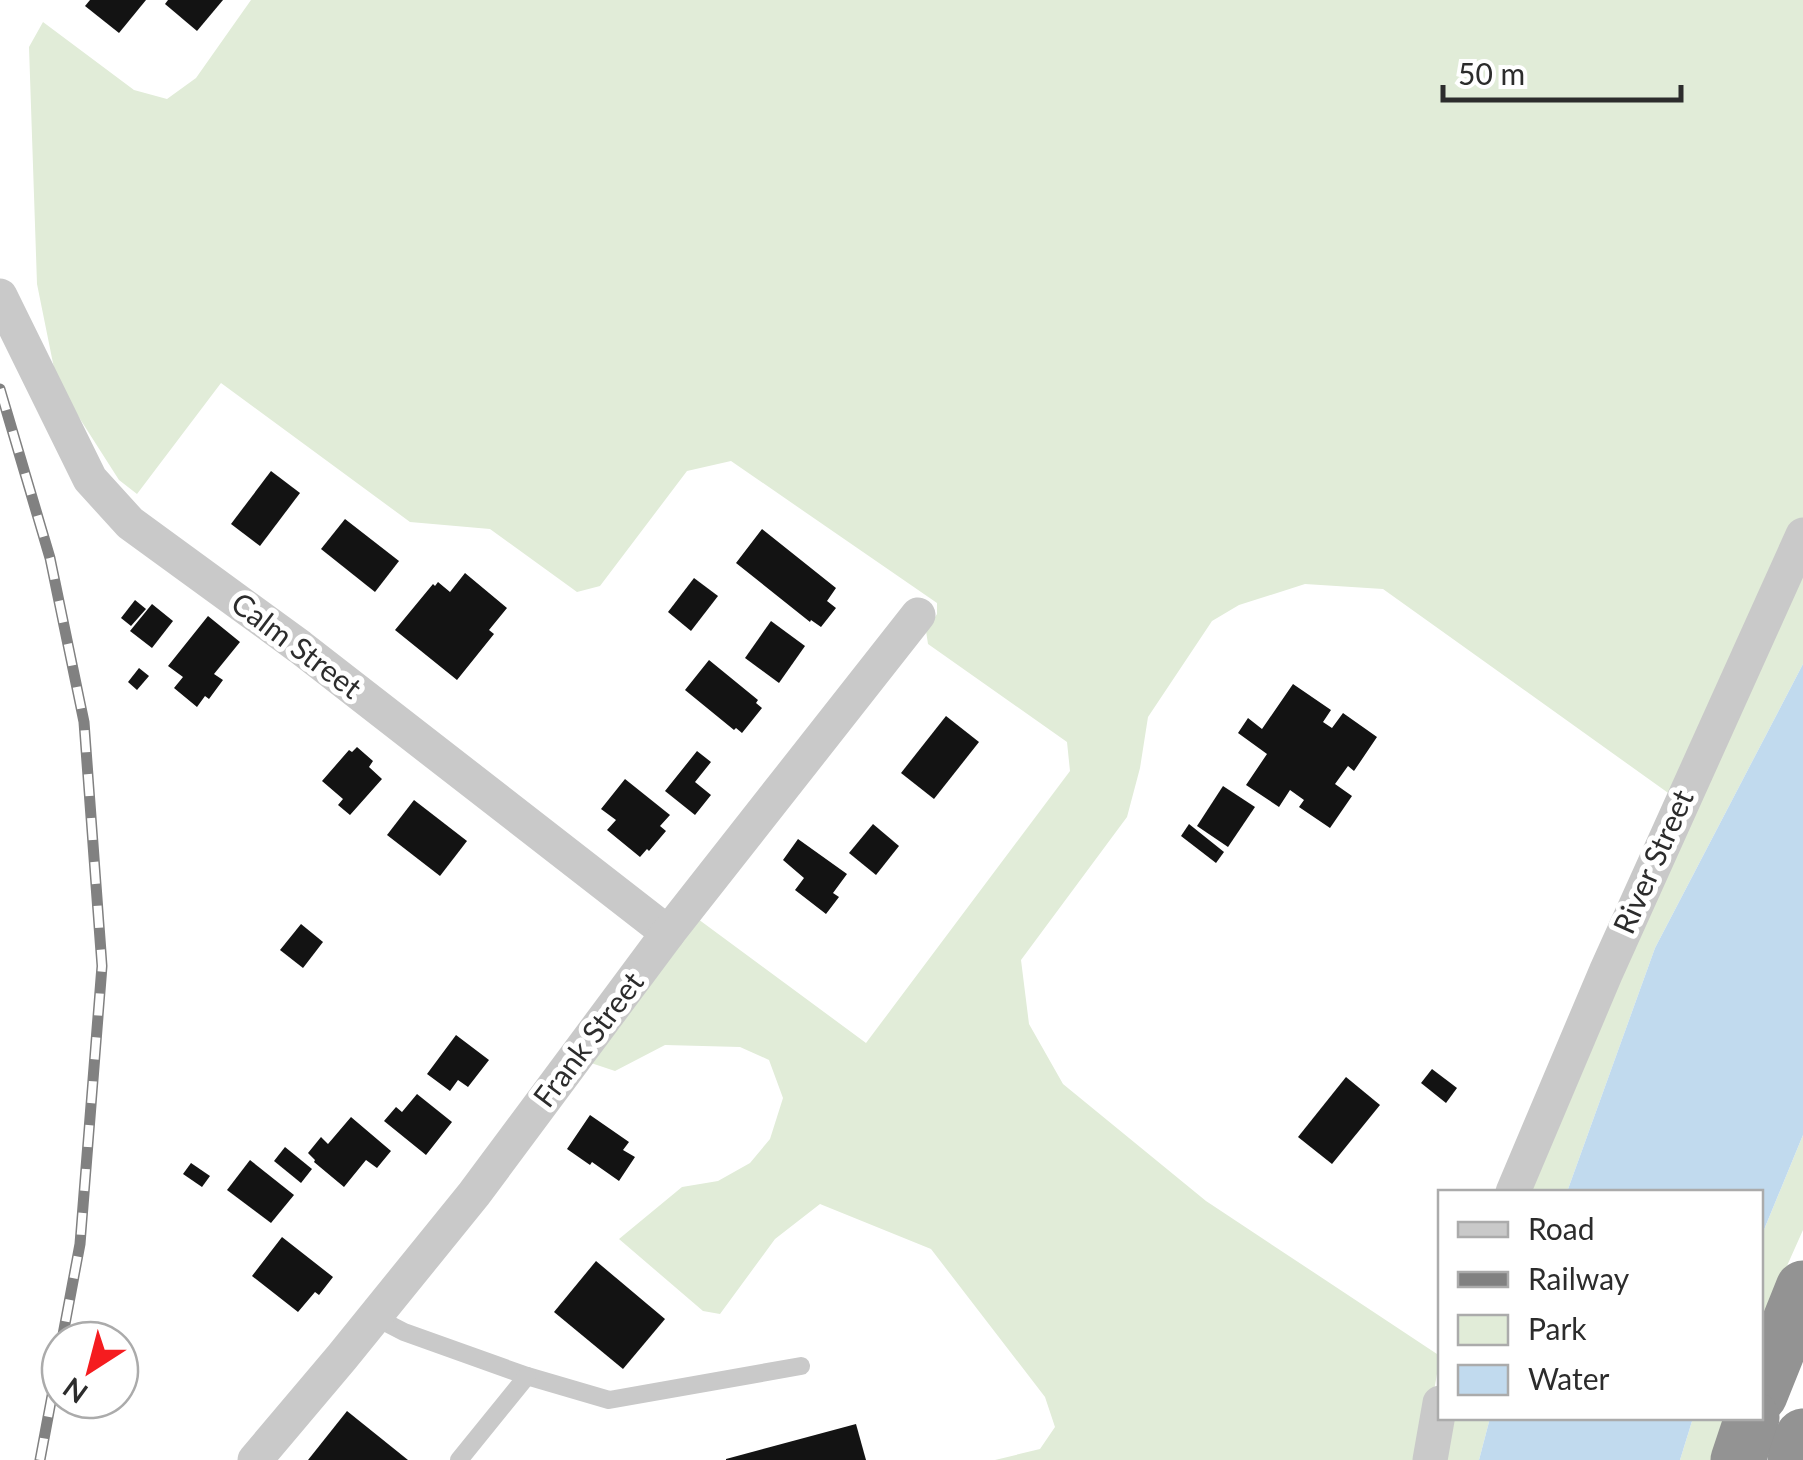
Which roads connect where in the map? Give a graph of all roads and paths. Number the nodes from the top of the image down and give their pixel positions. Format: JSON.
{"nodes":[{"id":1,"x":0,"y":296,"type":"edge"},
{"id":2,"x":1803,"y":535,"type":"edge"},
{"id":3,"x":918,"y":614,"type":"dead end"},
{"id":4,"x":668,"y":933,"type":"junction"},
{"id":5,"x":1514,"y":1190,"type":"edge"},
{"id":6,"x":1803,"y":1288,"type":"edge"},
{"id":7,"x":375,"y":1317,"type":"junction"},
{"id":8,"x":801,"y":1366,"type":"dead end"},
{"id":9,"x":527,"y":1376,"type":"junction"},
{"id":10,"x":1763,"y":1388,"type":"edge"},
{"id":11,"x":1438,"y":1414,"type":"edge"},
{"id":12,"x":1751,"y":1420,"type":"edge"},
{"id":13,"x":1803,"y":1436,"type":"edge"},
{"id":14,"x":255,"y":1460,"type":"edge"},
{"id":15,"x":459,"y":1460,"type":"edge"},
{"id":16,"x":1430,"y":1460,"type":"edge"},
{"id":17,"x":1738,"y":1460,"type":"edge"},
{"id":18,"x":1795,"y":1460,"type":"edge"}],
"edges":[{"from":1,"to":4,"type":"street","name":"Calm Street"},
{"from":2,"to":5,"type":"street","name":"River Street"},
{"from":3,"to":4,"type":"street","name":"Frank Street"},
{"from":4,"to":7,"type":"street","name":"Frank Street"},
{"from":6,"to":10,"type":"highway"},
{"from":7,"to":9,"type":"lane"},
{"from":7,"to":14,"type":"street","name":"Frank Street"},
{"from":8,"to":9,"type":"lane"},
{"from":9,"to":15,"type":"lane"},
{"from":11,"to":16,"type":"street"},
{"from":12,"to":17,"type":"highway"},
{"from":13,"to":18,"type":"highway"}]}
